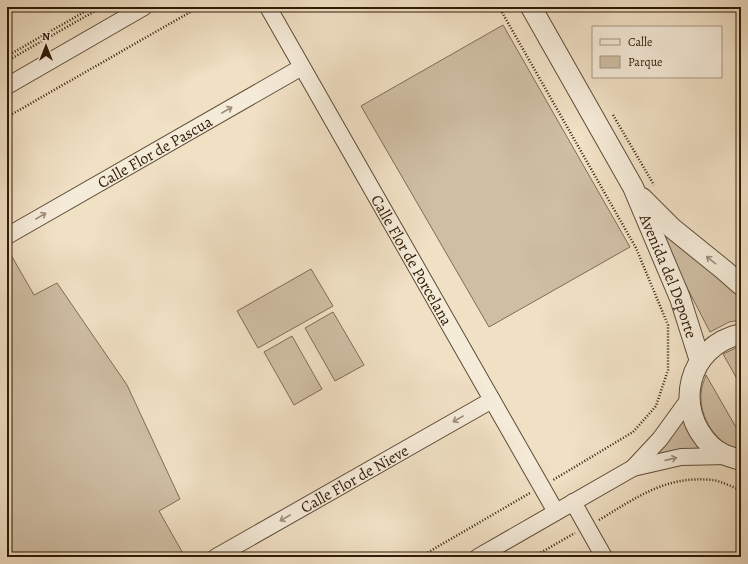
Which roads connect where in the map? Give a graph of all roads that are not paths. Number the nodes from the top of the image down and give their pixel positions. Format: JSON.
{"nodes":[{"id":1,"x":144,"y":7,"type":"edge"},
{"id":2,"x":268,"y":7,"type":"edge"},
{"id":3,"x":531,"y":7,"type":"edge"},
{"id":4,"x":302,"y":67,"type":"junction"},
{"id":5,"x":7,"y":86,"type":"edge"},
{"id":6,"x":635,"y":192,"type":"junction"},
{"id":7,"x":7,"y":236,"type":"edge"},
{"id":8,"x":741,"y":285,"type":"edge"},
{"id":9,"x":741,"y":334,"type":"edge"},
{"id":10,"x":700,"y":361,"type":"junction"},
{"id":11,"x":689,"y":399,"type":"junction"},
{"id":12,"x":492,"y":400,"type":"junction"},
{"id":13,"x":734,"y":458,"type":"edge"},
{"id":14,"x":633,"y":468,"type":"junction"},
{"id":15,"x":573,"y":502,"type":"junction"},
{"id":16,"x":556,"y":512,"type":"junction"},
{"id":17,"x":498,"y":552,"type":"edge"},
{"id":18,"x":216,"y":557,"type":"edge"},
{"id":19,"x":478,"y":557,"type":"edge"},
{"id":20,"x":604,"y":557,"type":"edge"}],
"edges":[{"from":1,"to":5,"type":"street"},
{"from":2,"to":4,"type":"street","name":"Calle Flor de Porcelana"},
{"from":3,"to":6,"type":"street","name":"Avenida del Deporte"},
{"from":7,"to":4,"type":"street","name":"Calle Flor de Pascua","one_way":true},
{"from":4,"to":12,"type":"street","name":"Calle Flor de Porcelana"},
{"from":8,"to":6,"type":"street","name":"Avenida del Deporte","one_way":true},
{"from":6,"to":10,"type":"street","name":"Avenida del Deporte"},
{"from":9,"to":10,"type":"street"},
{"from":10,"to":11,"type":"street"},
{"from":11,"to":13,"type":"street"},
{"from":11,"to":14,"type":"street"},
{"from":12,"to":16,"type":"street","name":"Calle Flor de Porcelana"},
{"from":12,"to":18,"type":"street","name":"Calle Flor de Nieve","one_way":true},
{"from":14,"to":13,"type":"street","one_way":true},
{"from":14,"to":15,"type":"street"},
{"from":15,"to":16,"type":"street"},
{"from":15,"to":20,"type":"street"},
{"from":16,"to":17,"type":"street"},
{"from":17,"to":19,"type":"street"}]}
